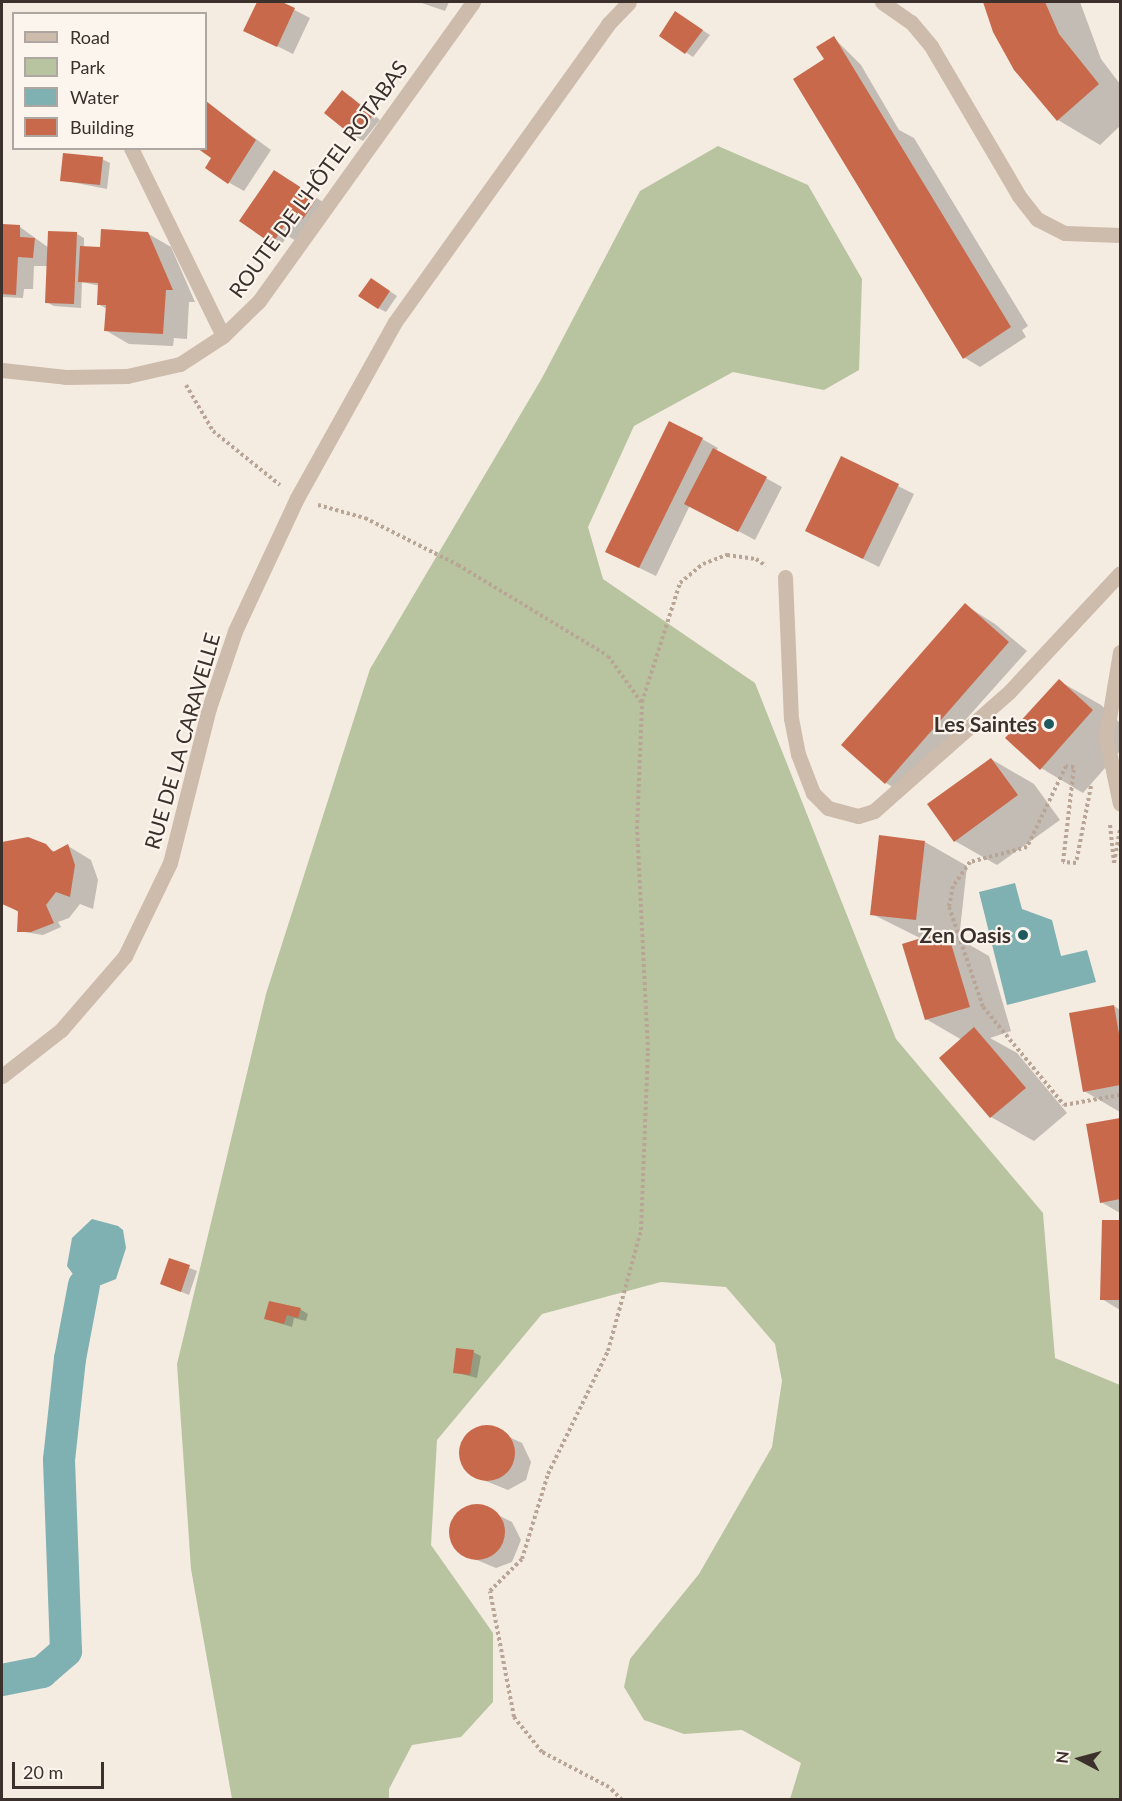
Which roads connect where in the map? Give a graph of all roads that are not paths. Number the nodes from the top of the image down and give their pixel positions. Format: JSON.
{"nodes":[{"id":1,"x":473,"y":2,"type":"edge"},
{"id":2,"x":628,"y":2,"type":"edge"},
{"id":3,"x":882,"y":2,"type":"edge"},
{"id":4,"x":132,"y":150,"type":"edge"},
{"id":5,"x":1120,"y":235,"type":"edge"},
{"id":6,"x":223,"y":336,"type":"junction"},
{"id":7,"x":2,"y":370,"type":"edge"},
{"id":8,"x":1120,"y":573,"type":"edge"},
{"id":9,"x":785,"y":577,"type":"road end"},
{"id":10,"x":1120,"y":652,"type":"edge"},
{"id":11,"x":1120,"y":804,"type":"edge"},
{"id":12,"x":2,"y":1076,"type":"edge"}],
"edges":[{"from":1,"to":6,"type":"street","name":"ROUTE DE L'HÔTEL ROTABAS"},
{"from":2,"to":12,"type":"street","name":"RUE DE LA CARAVELLE"},
{"from":3,"to":5,"type":"street"},
{"from":4,"to":6,"type":"street"},
{"from":6,"to":7,"type":"street","name":"ROUTE DE L'HÔTEL ROTABAS"},
{"from":8,"to":9,"type":"street"},
{"from":10,"to":11,"type":"street"}]}
